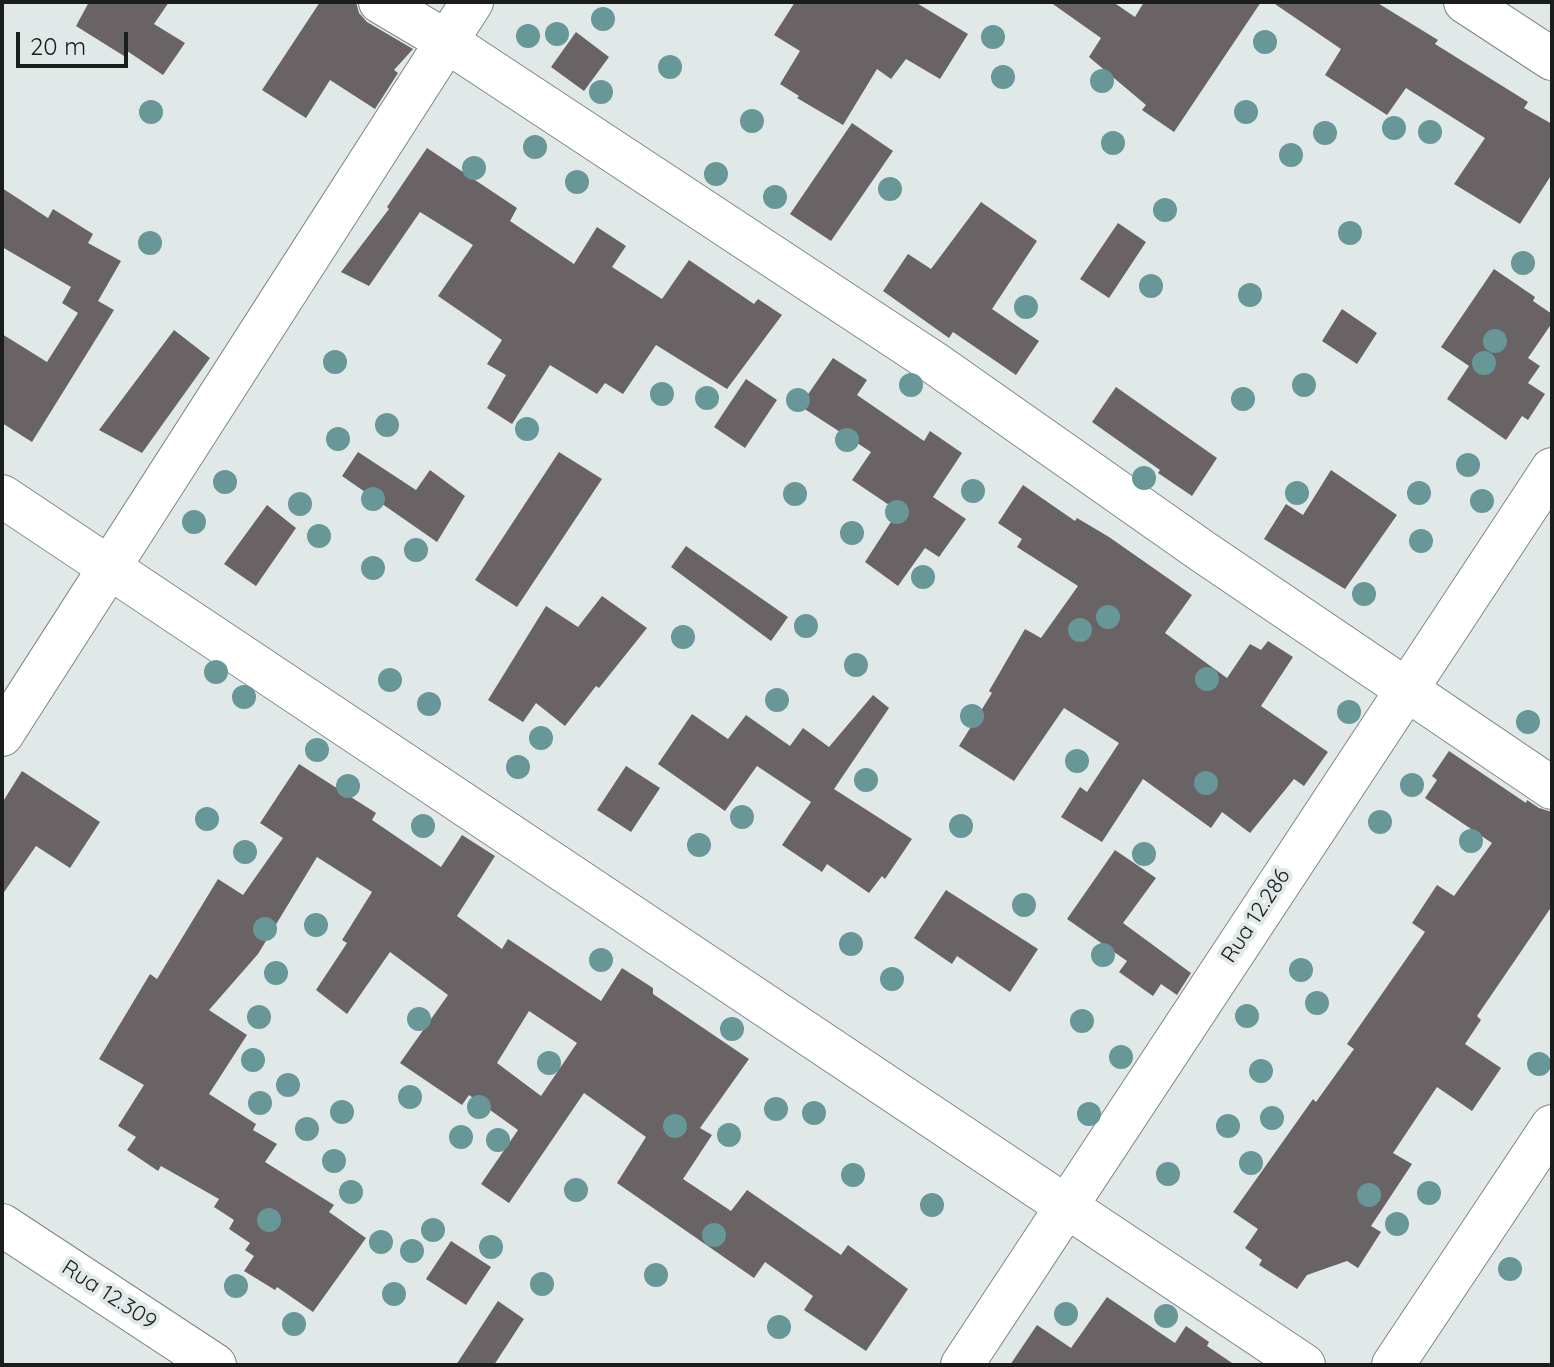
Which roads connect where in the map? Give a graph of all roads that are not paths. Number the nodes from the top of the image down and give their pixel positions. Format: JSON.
{"nodes":[{"id":1,"x":380,"y":2,"type":"edge"},
{"id":2,"x":472,"y":2,"type":"edge"},
{"id":3,"x":1465,"y":2,"type":"edge"},
{"id":4,"x":446,"y":41,"type":"junction"},
{"id":5,"x":1552,"y":59,"type":"edge"},
{"id":6,"x":1552,"y":469,"type":"edge"},
{"id":7,"x":2,"y":496,"type":"edge"},
{"id":8,"x":110,"y":568,"type":"junction"},
{"id":9,"x":1405,"y":688,"type":"junction"},
{"id":10,"x":2,"y":735,"type":"edge"},
{"id":11,"x":1552,"y":788,"type":"edge"},
{"id":12,"x":1552,"y":1126,"type":"edge"},
{"id":13,"x":1065,"y":1206,"type":"junction"},
{"id":14,"x":2,"y":1225,"type":"edge"},
{"id":15,"x":215,"y":1365,"type":"edge"},
{"id":16,"x":962,"y":1365,"type":"edge"},
{"id":17,"x":1304,"y":1365,"type":"edge"},
{"id":18,"x":1393,"y":1365,"type":"edge"}],
"edges":[{"from":1,"to":4,"type":"street"},
{"from":2,"to":4,"type":"street"},
{"from":3,"to":5,"type":"street"},
{"from":4,"to":8,"type":"street"},
{"from":4,"to":9,"type":"street"},
{"from":6,"to":9,"type":"street","name":"Rua 12.286"},
{"from":7,"to":8,"type":"street"},
{"from":8,"to":10,"type":"street"},
{"from":8,"to":13,"type":"street"},
{"from":9,"to":11,"type":"street"},
{"from":9,"to":13,"type":"street","name":"Rua 12.286"},
{"from":12,"to":18,"type":"street"},
{"from":13,"to":16,"type":"street","name":"Rua 12.286"},
{"from":13,"to":17,"type":"street"},
{"from":14,"to":15,"type":"street","name":"Rua 12.309"}]}
